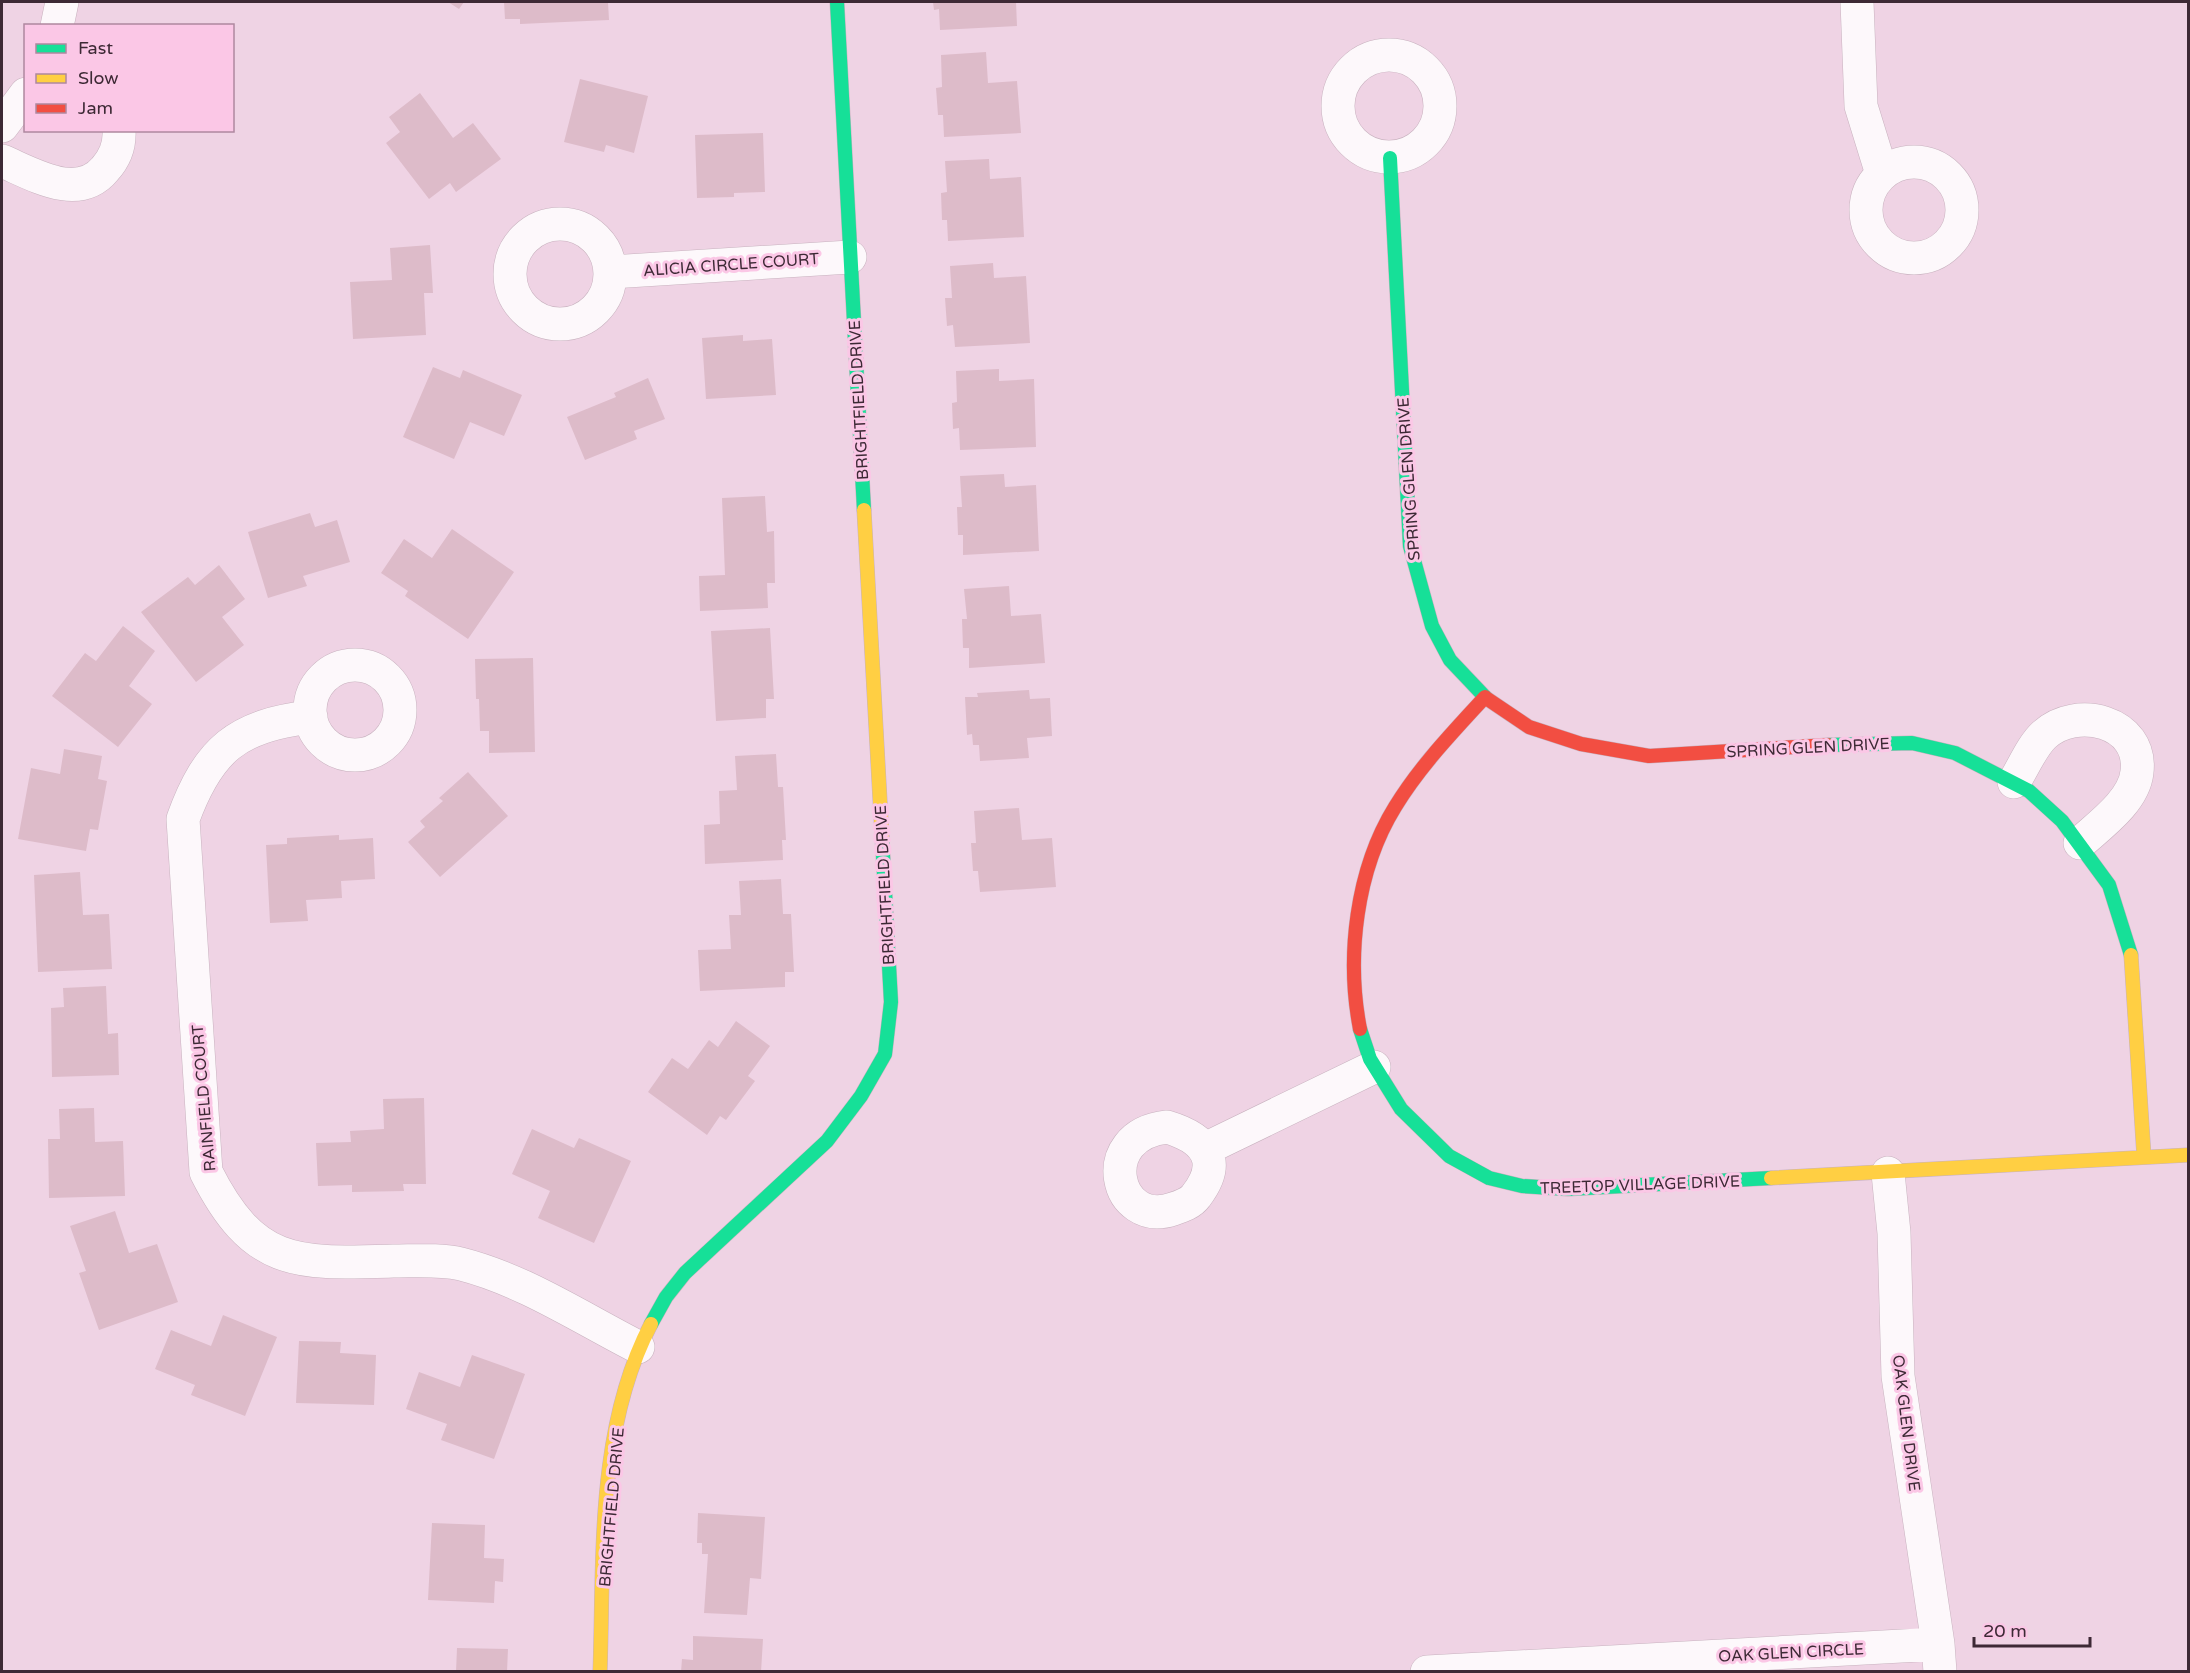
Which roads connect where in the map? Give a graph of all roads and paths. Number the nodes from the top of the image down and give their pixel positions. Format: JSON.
{"nodes":[{"id":1,"x":62,"y":2,"type":"edge"},
{"id":2,"x":837,"y":2,"type":"edge"},
{"id":3,"x":1857,"y":2,"type":"edge"},
{"id":4,"x":57,"y":24,"type":"edge"},
{"id":5,"x":24,"y":97,"type":"edge"},
{"id":6,"x":2,"y":126,"type":"edge"},
{"id":7,"x":119,"y":132,"type":"edge"},
{"id":8,"x":1390,"y":158,"type":"dead end"},
{"id":9,"x":2,"y":162,"type":"edge"},
{"id":10,"x":1882,"y":174,"type":"dead end"},
{"id":11,"x":850,"y":257,"type":"junction"},
{"id":12,"x":611,"y":272,"type":"dead end"},
{"id":13,"x":1485,"y":697,"type":"junction"},
{"id":14,"x":311,"y":717,"type":"dead end"},
{"id":15,"x":2014,"y":782,"type":"junction"},
{"id":16,"x":2080,"y":843,"type":"junction"},
{"id":17,"x":1374,"y":1067,"type":"junction"},
{"id":18,"x":1205,"y":1149,"type":"dead end"},
{"id":19,"x":2188,"y":1155,"type":"edge"},
{"id":20,"x":2144,"y":1157,"type":"junction"},
{"id":21,"x":1888,"y":1173,"type":"junction"},
{"id":22,"x":638,"y":1347,"type":"junction"},
{"id":23,"x":1939,"y":1658,"type":"edge"},
{"id":24,"x":600,"y":1671,"type":"edge"},
{"id":25,"x":1427,"y":1671,"type":"edge"}],
"edges":[{"from":1,"to":4,"type":"street"},
{"from":2,"to":11,"type":"street","name":"BRIGHTFIELD DRIVE"},
{"from":3,"to":10,"type":"street"},
{"from":5,"to":6,"type":"street"},
{"from":7,"to":9,"type":"street"},
{"from":8,"to":13,"type":"street","name":"SPRING GLEN DRIVE"},
{"from":11,"to":12,"type":"street","name":"ALICIA CIRCLE COURT"},
{"from":11,"to":22,"type":"street","name":"BRIGHTFIELD DRIVE"},
{"from":13,"to":15,"type":"street","name":"SPRING GLEN DRIVE"},
{"from":13,"to":17,"type":"street","name":"TREETOP VILLAGE DRIVE"},
{"from":14,"to":22,"type":"street","name":"RAINFIELD COURT"},
{"from":15,"to":16,"type":"street","name":"SPRING GLEN DRIVE"},
{"from":15,"to":16,"type":"street"},
{"from":16,"to":20,"type":"street","name":"SPRING GLEN DRIVE"},
{"from":17,"to":18,"type":"street"},
{"from":17,"to":21,"type":"street","name":"TREETOP VILLAGE DRIVE"},
{"from":19,"to":20,"type":"street","name":"TREETOP VILLAGE DRIVE"},
{"from":20,"to":21,"type":"street","name":"TREETOP VILLAGE DRIVE"},
{"from":21,"to":23,"type":"street","name":"OAK GLEN DRIVE"},
{"from":22,"to":24,"type":"street","name":"BRIGHTFIELD DRIVE"},
{"from":23,"to":25,"type":"street","name":"OAK GLEN CIRCLE"}]}
